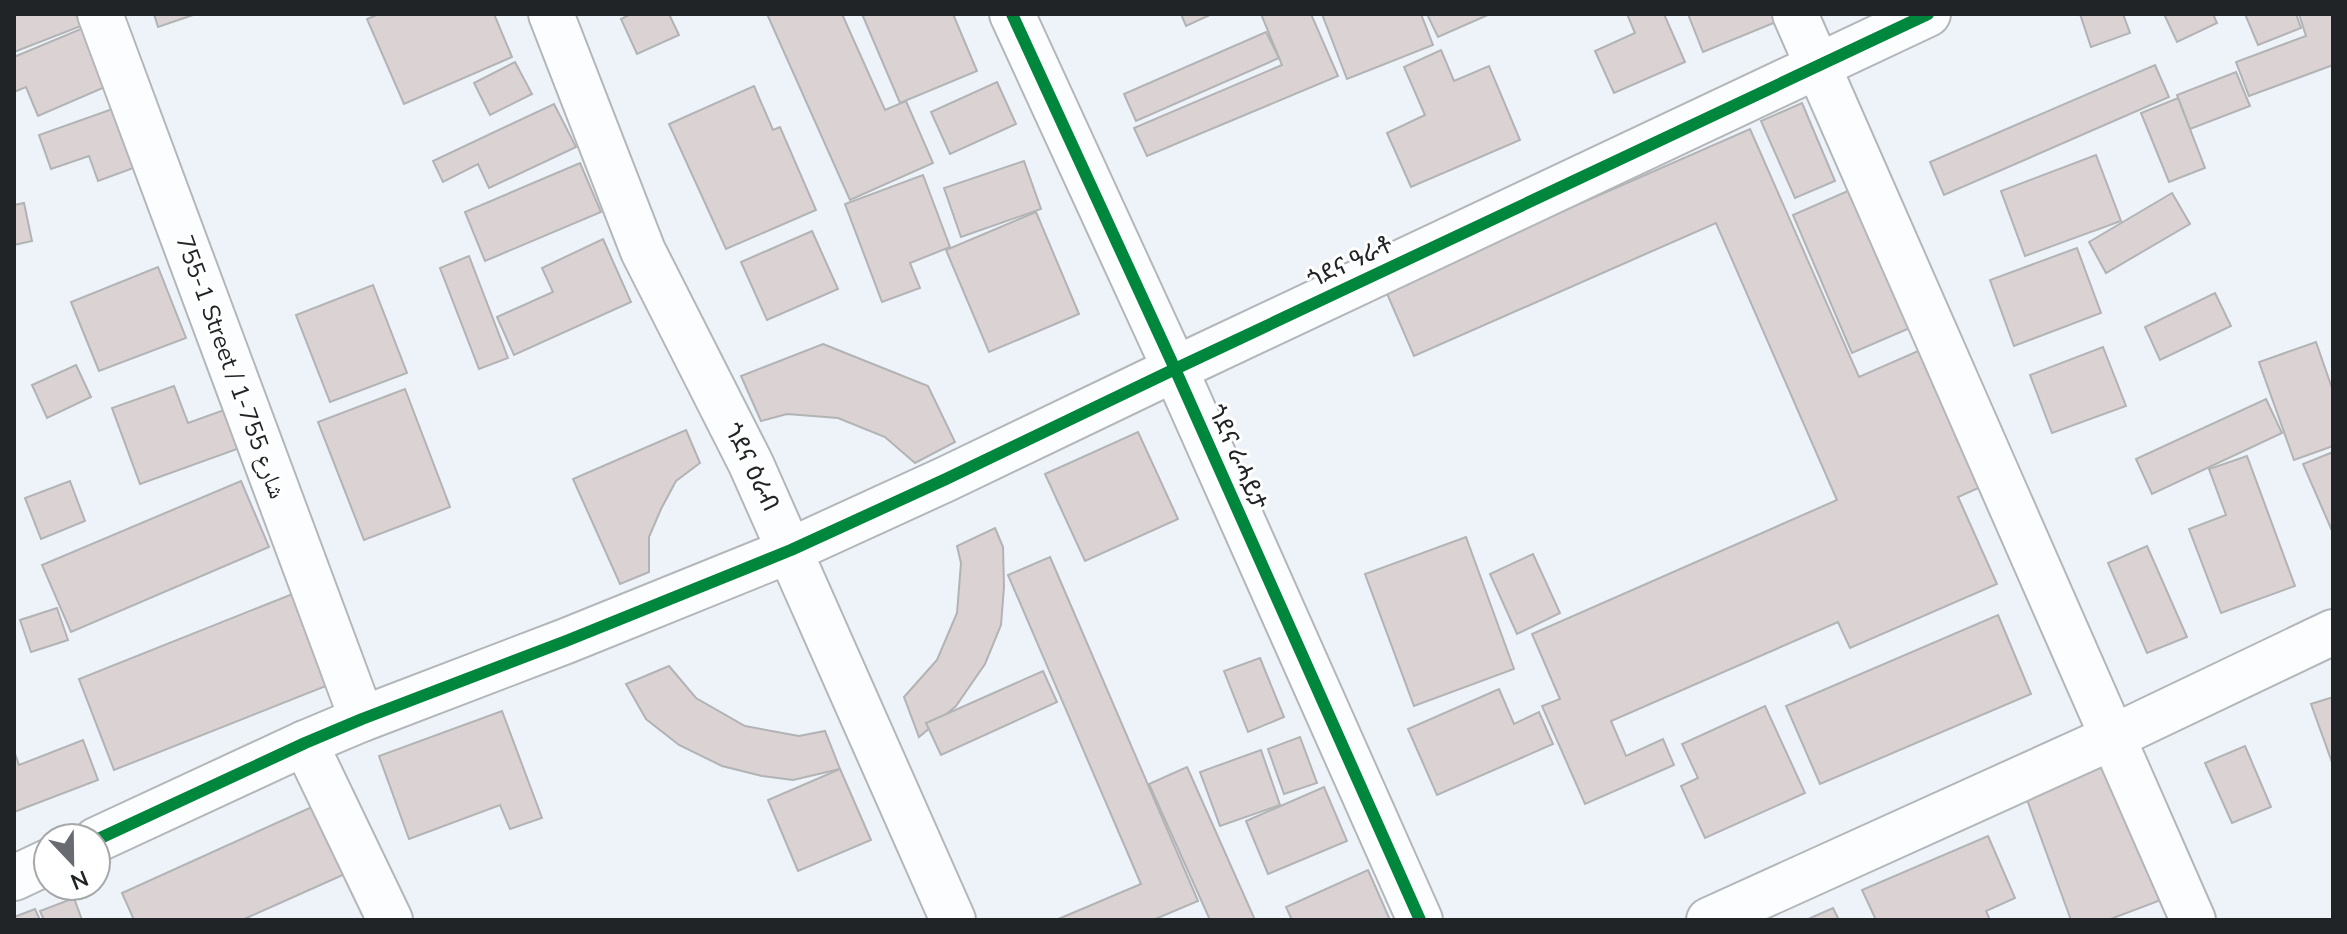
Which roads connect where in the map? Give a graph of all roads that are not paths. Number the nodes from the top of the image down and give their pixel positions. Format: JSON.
{"nodes":[{"id":1,"x":100,"y":14,"type":"edge"},
{"id":2,"x":551,"y":14,"type":"edge"},
{"id":3,"x":1012,"y":14,"type":"edge"},
{"id":4,"x":1795,"y":14,"type":"edge"},
{"id":5,"x":1928,"y":14,"type":"edge"},
{"id":6,"x":1817,"y":66,"type":"junction"},
{"id":7,"x":1175,"y":369,"type":"junction"},
{"id":8,"x":791,"y":550,"type":"junction"},
{"id":9,"x":2333,"y":632,"type":"edge"},
{"id":10,"x":362,"y":719,"type":"junction"},
{"id":11,"x":2113,"y":737,"type":"junction"},
{"id":12,"x":305,"y":743,"type":"junction"},
{"id":13,"x":112,"y":833,"type":"edge"},
{"id":14,"x":390,"y":920,"type":"edge"},
{"id":15,"x":953,"y":920,"type":"edge"},
{"id":16,"x":1420,"y":920,"type":"edge"},
{"id":17,"x":1709,"y":920,"type":"edge"},
{"id":18,"x":2193,"y":920,"type":"edge"}],
"edges":[{"from":1,"to":10,"type":"street","name":"755-1 Street / شارع 755-1"},
{"from":2,"to":8,"type":"street","name":"ጎደና ዕራብ"},
{"from":3,"to":7,"type":"street","name":"ጎደና ራሓይታ"},
{"from":4,"to":6,"type":"street"},
{"from":5,"to":6,"type":"street","name":"ጎደና ዓራቶ"},
{"from":6,"to":7,"type":"street","name":"ጎደና ዓራቶ"},
{"from":6,"to":11,"type":"street"},
{"from":7,"to":8,"type":"street","name":"ጎደና ዓራቶ"},
{"from":7,"to":16,"type":"street","name":"ጎደና ራሓይታ"},
{"from":8,"to":10,"type":"street","name":"ጎደና ዓራቶ"},
{"from":8,"to":15,"type":"street","name":"ጎደና ዕራብ"},
{"from":9,"to":11,"type":"street"},
{"from":10,"to":12,"type":"street","name":"ጎደና ዓራቶ"},
{"from":11,"to":17,"type":"street"},
{"from":11,"to":18,"type":"street"},
{"from":12,"to":13,"type":"street","name":"ጎደና ዓራቶ"},
{"from":12,"to":14,"type":"street"}]}
